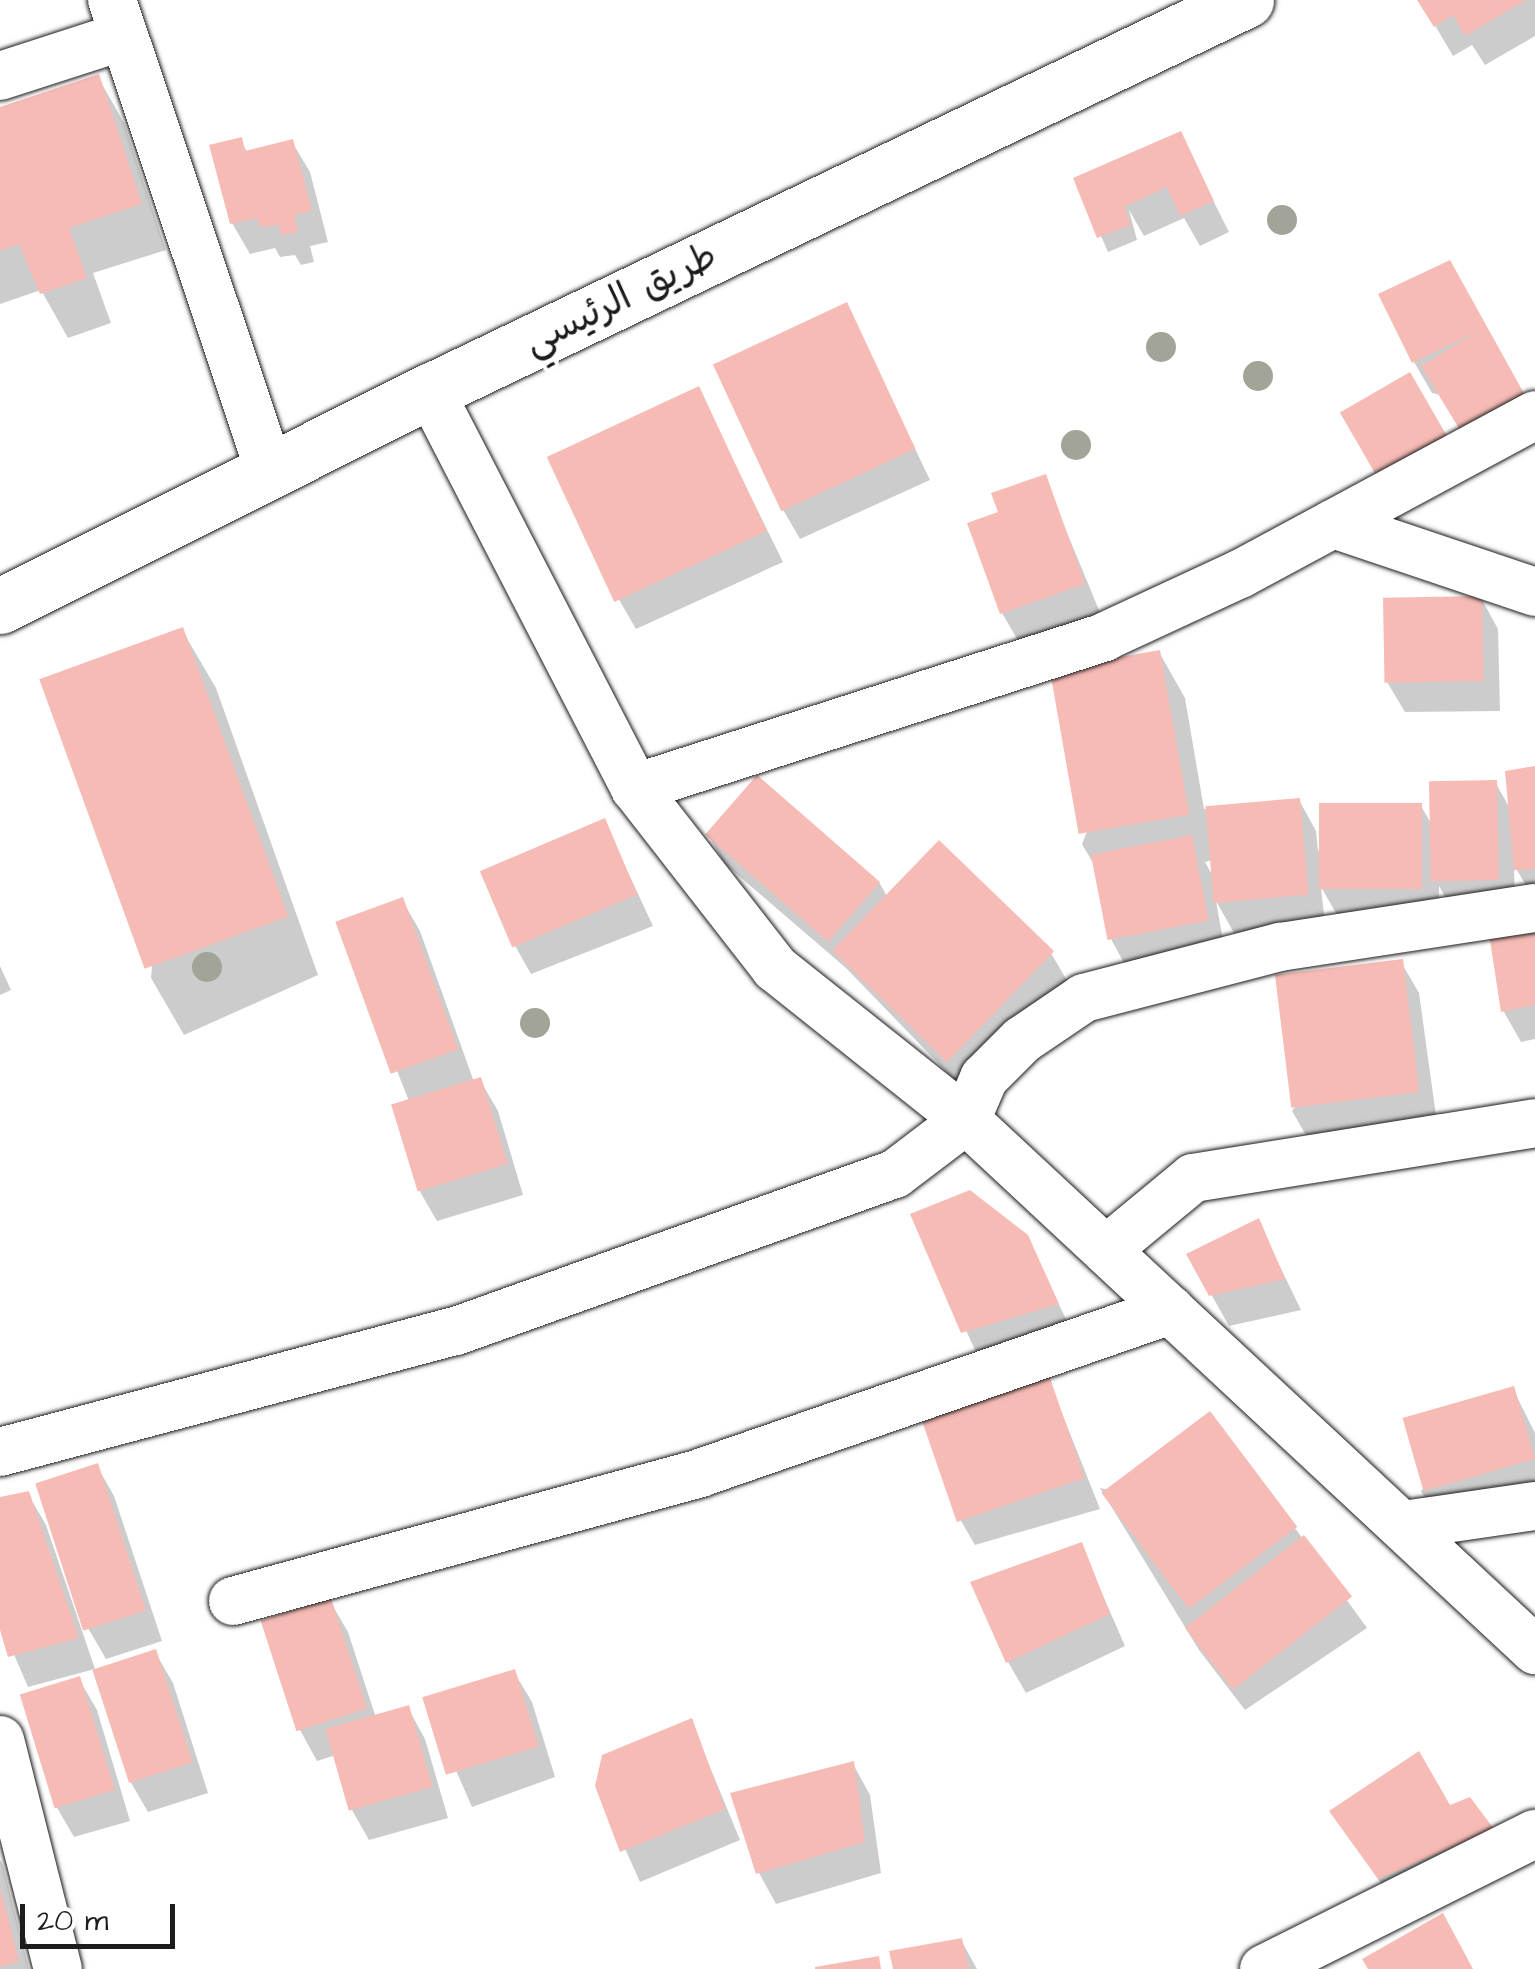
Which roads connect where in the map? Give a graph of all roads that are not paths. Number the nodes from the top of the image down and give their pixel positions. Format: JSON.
{"nodes":[{"id":1,"x":1246,"y":0,"type":"edge"},
{"id":2,"x":118,"y":18,"type":"edge"},
{"id":3,"x":0,"y":76,"type":"edge"},
{"id":4,"x":430,"y":391,"type":"junction"},
{"id":5,"x":1535,"y":414,"type":"edge"},
{"id":6,"x":270,"y":471,"type":"junction"},
{"id":7,"x":1332,"y":524,"type":"junction"},
{"id":8,"x":1535,"y":592,"type":"edge"},
{"id":9,"x":0,"y":606,"type":"edge"},
{"id":10,"x":635,"y":788,"type":"junction"},
{"id":11,"x":1535,"y":908,"type":"edge"},
{"id":12,"x":966,"y":1120,"type":"junction"},
{"id":13,"x":1535,"y":1123,"type":"edge"},
{"id":14,"x":1106,"y":1250,"type":"junction"},
{"id":15,"x":1171,"y":1310,"type":"junction"},
{"id":16,"x":0,"y":1452,"type":"edge"},
{"id":17,"x":1535,"y":1506,"type":"edge"},
{"id":18,"x":1403,"y":1525,"type":"junction"},
{"id":19,"x":233,"y":1601,"type":"dead end"},
{"id":20,"x":1535,"y":1650,"type":"edge"},
{"id":21,"x":0,"y":1740,"type":"edge"},
{"id":22,"x":1535,"y":1834,"type":"edge"},
{"id":23,"x":58,"y":1969,"type":"edge"},
{"id":24,"x":1264,"y":1969,"type":"edge"}],
"edges":[{"from":1,"to":4,"type":"main road","name":"طريق الرئيسي"},
{"from":2,"to":3,"type":"street"},
{"from":2,"to":6,"type":"street"},
{"from":4,"to":6,"type":"main road","name":"طريق الرئيسي"},
{"from":4,"to":10,"type":"street"},
{"from":5,"to":7,"type":"street"},
{"from":6,"to":9,"type":"main road","name":"طريق الرئيسي"},
{"from":7,"to":8,"type":"street"},
{"from":7,"to":10,"type":"street"},
{"from":10,"to":12,"type":"street"},
{"from":11,"to":12,"type":"street"},
{"from":12,"to":14,"type":"street"},
{"from":12,"to":16,"type":"street"},
{"from":13,"to":14,"type":"street"},
{"from":14,"to":15,"type":"street"},
{"from":15,"to":18,"type":"street"},
{"from":15,"to":19,"type":"street"},
{"from":17,"to":18,"type":"street"},
{"from":18,"to":20,"type":"street"},
{"from":21,"to":23,"type":"street"},
{"from":22,"to":24,"type":"street"}]}
